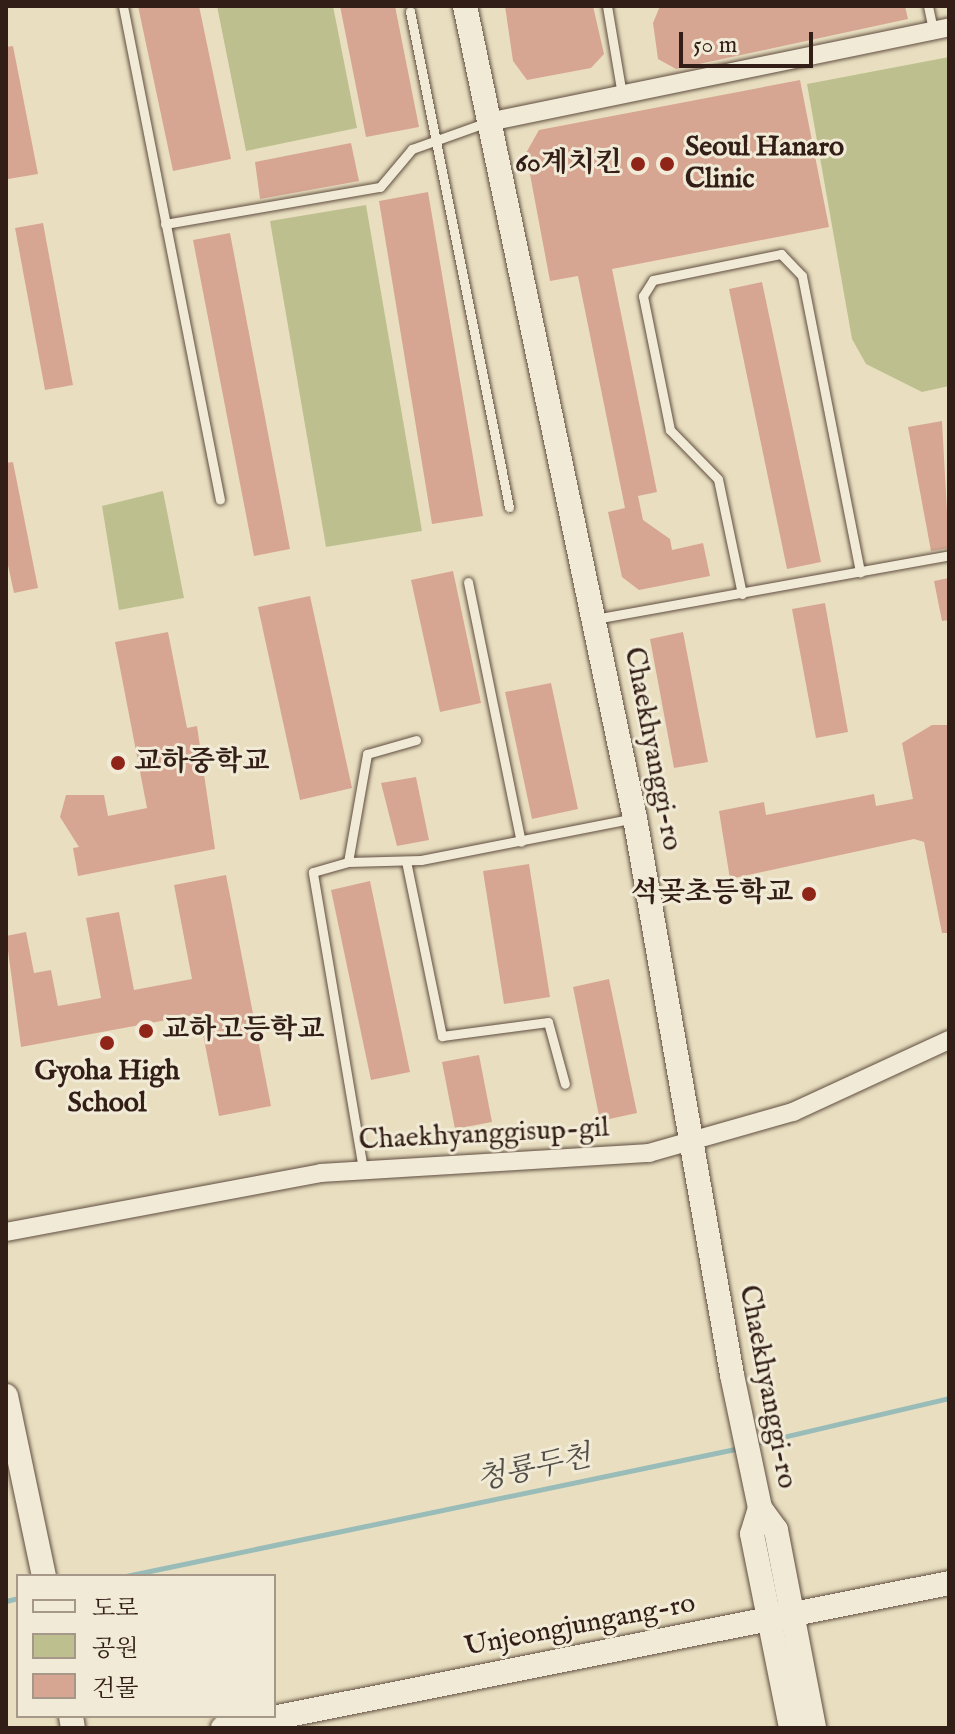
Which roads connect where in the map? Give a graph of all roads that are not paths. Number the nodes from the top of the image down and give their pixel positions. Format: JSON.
{"nodes":[{"id":1,"x":123,"y":6,"type":"edge"},
{"id":2,"x":465,"y":6,"type":"edge"},
{"id":3,"x":607,"y":6,"type":"edge"},
{"id":4,"x":928,"y":6,"type":"edge"},
{"id":5,"x":410,"y":11,"type":"dead end"},
{"id":6,"x":941,"y":29,"type":"edge"},
{"id":7,"x":622,"y":95,"type":"junction"},
{"id":8,"x":488,"y":122,"type":"junction"},
{"id":9,"x":435,"y":136,"type":"junction"},
{"id":10,"x":165,"y":224,"type":"junction"},
{"id":11,"x":220,"y":500,"type":"dead end"},
{"id":12,"x":509,"y":507,"type":"dead end"},
{"id":13,"x":949,"y":555,"type":"edge"},
{"id":14,"x":860,"y":572,"type":"junction"},
{"id":15,"x":468,"y":582,"type":"dead end"},
{"id":16,"x":742,"y":594,"type":"junction"},
{"id":17,"x":595,"y":619,"type":"junction"},
{"id":18,"x":416,"y":740,"type":"dead end"},
{"id":19,"x":635,"y":818,"type":"junction"},
{"id":20,"x":521,"y":842,"type":"junction"},
{"id":21,"x":406,"y":861,"type":"junction"},
{"id":22,"x":348,"y":862,"type":"junction"},
{"id":23,"x":949,"y":1040,"type":"edge"},
{"id":24,"x":565,"y":1084,"type":"dead end"},
{"id":25,"x":697,"y":1140,"type":"junction"},
{"id":26,"x":363,"y":1169,"type":"junction"},
{"id":27,"x":6,"y":1232,"type":"edge"},
{"id":28,"x":6,"y":1396,"type":"edge"},
{"id":29,"x":44,"y":1574,"type":"edge"},
{"id":30,"x":949,"y":1583,"type":"edge"},
{"id":31,"x":780,"y":1616,"type":"junction"},
{"id":32,"x":276,"y":1717,"type":"edge"},
{"id":33,"x":273,"y":1718,"type":"edge"},
{"id":34,"x":223,"y":1728,"type":"edge"},
{"id":35,"x":791,"y":1728,"type":"edge"},
{"id":36,"x":814,"y":1728,"type":"edge"}],
"edges":[{"from":1,"to":10,"type":"lane"},
{"from":2,"to":8,"type":"street","name":"Chaekhyanggi-ro"},
{"from":3,"to":7,"type":"lane"},
{"from":4,"to":6,"type":"lane"},
{"from":5,"to":9,"type":"lane"},
{"from":6,"to":7,"type":"street"},
{"from":7,"to":8,"type":"street"},
{"from":8,"to":9,"type":"lane"},
{"from":8,"to":17,"type":"street","name":"Chaekhyanggi-ro"},
{"from":9,"to":10,"type":"lane"},
{"from":9,"to":12,"type":"lane"},
{"from":10,"to":11,"type":"lane"},
{"from":13,"to":14,"type":"lane"},
{"from":14,"to":16,"type":"lane"},
{"from":14,"to":16,"type":"lane"},
{"from":15,"to":20,"type":"lane"},
{"from":16,"to":17,"type":"lane"},
{"from":17,"to":19,"type":"street","name":"Chaekhyanggi-ro"},
{"from":18,"to":22,"type":"lane"},
{"from":19,"to":20,"type":"lane"},
{"from":19,"to":25,"type":"street","name":"Chaekhyanggi-ro"},
{"from":20,"to":21,"type":"lane"},
{"from":21,"to":22,"type":"lane"},
{"from":21,"to":24,"type":"lane"},
{"from":22,"to":26,"type":"lane"},
{"from":23,"to":25,"type":"street","name":"Chaekhyanggisup-gil"},
{"from":25,"to":26,"type":"street","name":"Chaekhyanggisup-gil"},
{"from":25,"to":31,"type":"street","name":"Chaekhyanggi-ro"},
{"from":26,"to":27,"type":"street","name":"Chaekhyanggisup-gil"},
{"from":28,"to":29,"type":"street"},
{"from":30,"to":31,"type":"street","name":"Unjeongjungang-ro"},
{"from":31,"to":32,"type":"street","name":"Unjeongjungang-ro"},
{"from":31,"to":35,"type":"street","name":"Chaekhyanggi-ro"},
{"from":31,"to":36,"type":"street","name":"Chaekhyanggi-ro"},
{"from":33,"to":34,"type":"street","name":"Unjeongjungang-ro"}]}
